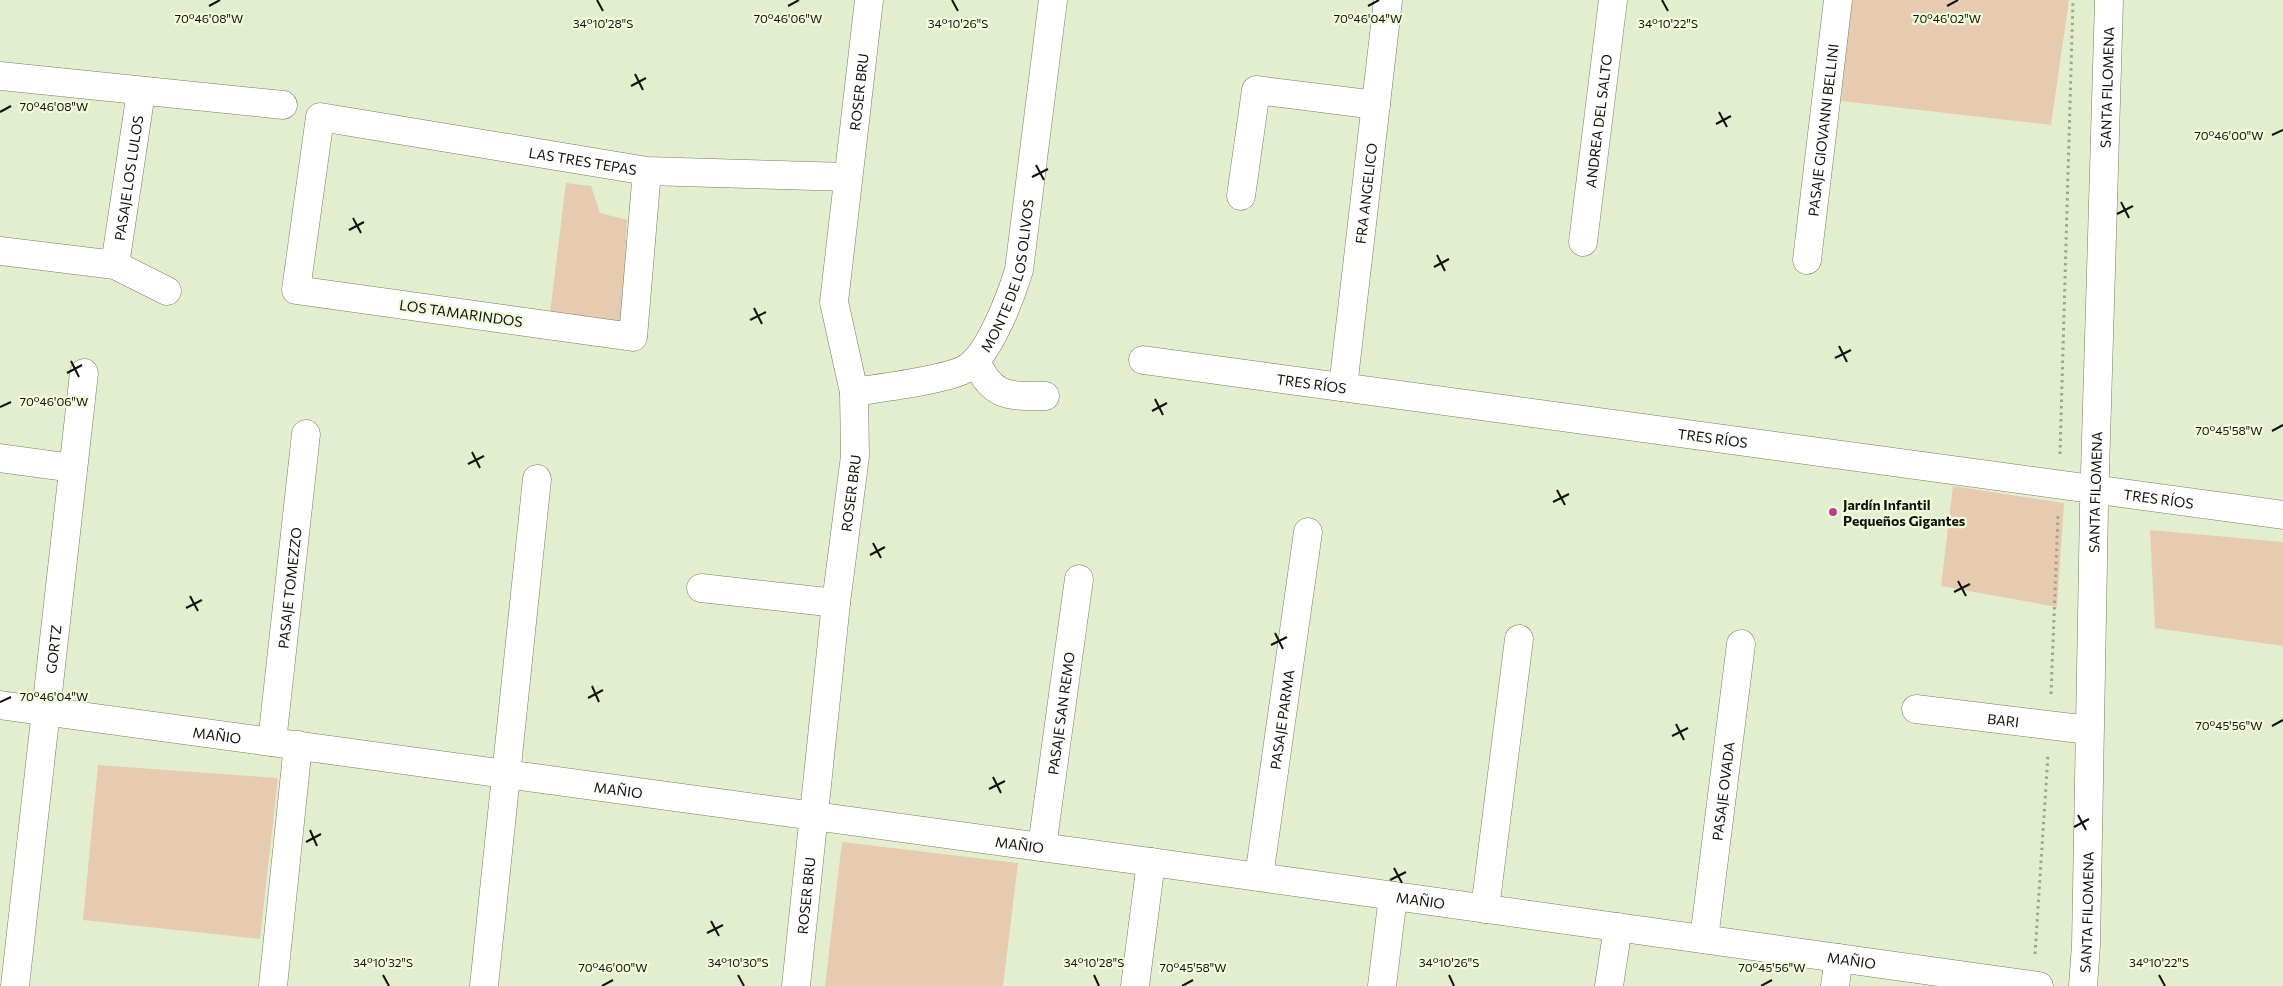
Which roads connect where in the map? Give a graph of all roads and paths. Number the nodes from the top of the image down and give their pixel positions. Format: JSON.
{"nodes":[{"id":1,"x":869,"y":0,"type":"edge"},
{"id":2,"x":1052,"y":0,"type":"edge"},
{"id":3,"x":1388,"y":0,"type":"edge"},
{"id":4,"x":1613,"y":0,"type":"edge"},
{"id":5,"x":1838,"y":0,"type":"edge"},
{"id":6,"x":2109,"y":0,"type":"edge"},
{"id":7,"x":0,"y":76,"type":"edge"},
{"id":8,"x":141,"y":92,"type":"junction"},
{"id":9,"x":283,"y":105,"type":"dead end"},
{"id":10,"x":1376,"y":105,"type":"junction"},
{"id":11,"x":320,"y":116,"type":"joint"},
{"id":12,"x":647,"y":171,"type":"junction"},
{"id":13,"x":848,"y":177,"type":"junction"},
{"id":14,"x":1241,"y":196,"type":"dead end"},
{"id":15,"x":1583,"y":242,"type":"dead end"},
{"id":16,"x":0,"y":251,"type":"edge"},
{"id":17,"x":1807,"y":260,"type":"dead end"},
{"id":18,"x":115,"y":266,"type":"junction"},
{"id":19,"x":167,"y":291,"type":"dead end"},
{"id":20,"x":1143,"y":360,"type":"dead end"},
{"id":21,"x":976,"y":361,"type":"junction"},
{"id":22,"x":84,"y":373,"type":"dead end"},
{"id":23,"x":1343,"y":387,"type":"junction"},
{"id":24,"x":854,"y":392,"type":"junction"},
{"id":25,"x":1045,"y":396,"type":"dead end"},
{"id":26,"x":306,"y":434,"type":"dead end"},
{"id":27,"x":0,"y":458,"type":"edge"},
{"id":28,"x":73,"y":468,"type":"junction"},
{"id":29,"x":537,"y":479,"type":"dead end"},
{"id":30,"x":2095,"y":491,"type":"junction"},
{"id":31,"x":2283,"y":515,"type":"edge"},
{"id":32,"x":1308,"y":532,"type":"dead end"},
{"id":33,"x":1079,"y":579,"type":"dead end"},
{"id":34,"x":701,"y":588,"type":"dead end"},
{"id":35,"x":836,"y":603,"type":"junction"},
{"id":36,"x":1519,"y":639,"type":"dead end"},
{"id":37,"x":1741,"y":644,"type":"dead end"},
{"id":38,"x":0,"y":706,"type":"edge"},
{"id":39,"x":1916,"y":709,"type":"dead end"},
{"id":40,"x":46,"y":712,"type":"junction"},
{"id":41,"x":2089,"y":730,"type":"junction"},
{"id":42,"x":285,"y":744,"type":"junction"},
{"id":43,"x":506,"y":774,"type":"junction"},
{"id":44,"x":815,"y":816,"type":"junction"},
{"id":45,"x":1042,"y":847,"type":"junction"},
{"id":46,"x":1151,"y":862,"type":"junction"},
{"id":47,"x":1259,"y":877,"type":"junction"},
{"id":48,"x":1393,"y":896,"type":"junction"},
{"id":49,"x":1485,"y":909,"type":"junction"},
{"id":50,"x":1618,"y":927,"type":"junction"},
{"id":51,"x":11,"y":931,"type":"edge"},
{"id":52,"x":1704,"y":939,"type":"junction"},
{"id":53,"x":1839,"y":958,"type":"junction"},
{"id":54,"x":16,"y":986,"type":"edge"},
{"id":55,"x":273,"y":986,"type":"edge"},
{"id":56,"x":484,"y":986,"type":"edge"},
{"id":57,"x":796,"y":986,"type":"edge"},
{"id":58,"x":1135,"y":986,"type":"edge"},
{"id":59,"x":1382,"y":986,"type":"edge"},
{"id":60,"x":1609,"y":986,"type":"edge"},
{"id":61,"x":1835,"y":986,"type":"edge"},
{"id":62,"x":2039,"y":986,"type":"edge"},
{"id":63,"x":2083,"y":986,"type":"edge"}],
"edges":[{"from":1,"to":13,"type":"street","name":"ROSER BRU"},
{"from":2,"to":21,"type":"street","name":"MONTE DE LOS OLIVOS"},
{"from":3,"to":10,"type":"street","name":"FRA ANGELICO"},
{"from":4,"to":15,"type":"street","name":"ANDREA DEL SALTO"},
{"from":5,"to":17,"type":"street","name":"PASAJE GIOVANNI BELLINI"},
{"from":6,"to":30,"type":"street","name":"SANTA FILOMENA"},
{"from":7,"to":8,"type":"street"},
{"from":8,"to":9,"type":"street"},
{"from":8,"to":18,"type":"street","name":"PASAJE LOS LULOS"},
{"from":10,"to":14,"type":"street"},
{"from":10,"to":23,"type":"street","name":"FRA ANGELICO"},
{"from":11,"to":12,"type":"street","name":"LAS TRES TEPAS"},
{"from":11,"to":12,"type":"street","name":"LOS TAMARINDOS"},
{"from":12,"to":13,"type":"street","name":"LAS TRES TEPAS"},
{"from":13,"to":24,"type":"street","name":"ROSER BRU"},
{"from":16,"to":18,"type":"street"},
{"from":18,"to":19,"type":"street"},
{"from":20,"to":23,"type":"street","name":"TRES RÍOS"},
{"from":21,"to":24,"type":"street","name":"MONTE DE LOS OLIVOS"},
{"from":21,"to":25,"type":"street"},
{"from":22,"to":28,"type":"street","name":"GORTZ"},
{"from":23,"to":30,"type":"street","name":"TRES RÍOS"},
{"from":24,"to":35,"type":"street","name":"ROSER BRU"},
{"from":26,"to":42,"type":"street","name":"PASAJE TOMEZZO"},
{"from":27,"to":28,"type":"street"},
{"from":28,"to":40,"type":"street","name":"GORTZ"},
{"from":29,"to":43,"type":"street"},
{"from":30,"to":31,"type":"street","name":"TRES RÍOS"},
{"from":30,"to":41,"type":"street","name":"SANTA FILOMENA"},
{"from":32,"to":47,"type":"street","name":"PASAJE PARMA"},
{"from":33,"to":45,"type":"street","name":"PASAJE SAN REMO"},
{"from":34,"to":35,"type":"street"},
{"from":35,"to":44,"type":"street","name":"ROSER BRU"},
{"from":36,"to":49,"type":"street"},
{"from":37,"to":52,"type":"street","name":"PASAJE OVADA"},
{"from":38,"to":40,"type":"street","name":"MAÑIO"},
{"from":39,"to":41,"type":"street","name":"BARI"},
{"from":40,"to":42,"type":"street","name":"MAÑIO"},
{"from":40,"to":51,"type":"street","name":"GORTZ"},
{"from":41,"to":63,"type":"street","name":"SANTA FILOMENA"},
{"from":42,"to":43,"type":"street","name":"MAÑIO"},
{"from":42,"to":55,"type":"street","name":"PASAJE TOMEZZO"},
{"from":43,"to":44,"type":"street","name":"MAÑIO"},
{"from":43,"to":56,"type":"street"},
{"from":44,"to":45,"type":"street","name":"MAÑIO"},
{"from":44,"to":57,"type":"street","name":"ROSER BRU"},
{"from":45,"to":46,"type":"street","name":"MAÑIO"},
{"from":46,"to":47,"type":"street","name":"MAÑIO"},
{"from":46,"to":58,"type":"street"},
{"from":47,"to":48,"type":"street","name":"MAÑIO"},
{"from":48,"to":49,"type":"street","name":"MAÑIO"},
{"from":48,"to":59,"type":"street"},
{"from":49,"to":50,"type":"street","name":"MAÑIO"},
{"from":50,"to":52,"type":"street","name":"MAÑIO"},
{"from":50,"to":60,"type":"street"},
{"from":51,"to":54,"type":"street","name":"GORTZ"},
{"from":52,"to":53,"type":"street","name":"MAÑIO"},
{"from":53,"to":61,"type":"street"},
{"from":53,"to":62,"type":"street","name":"MAÑIO"}]}
